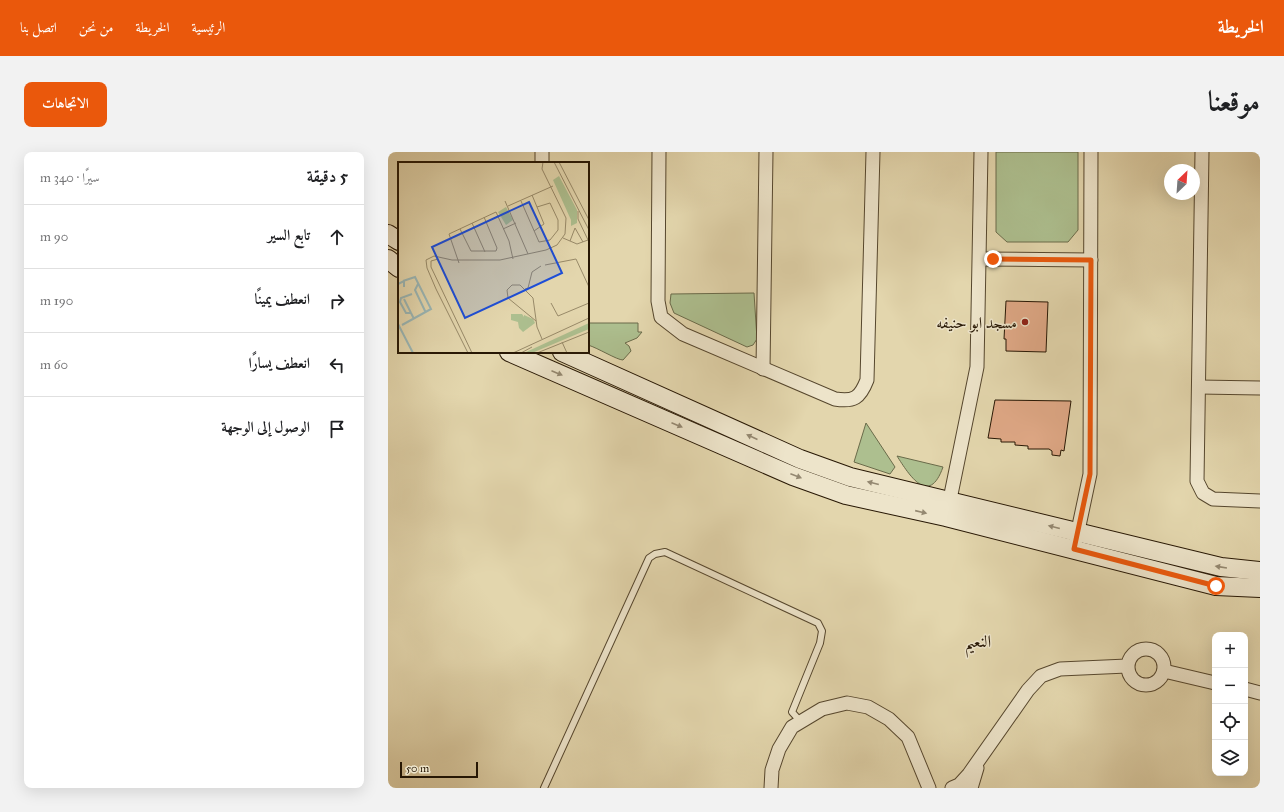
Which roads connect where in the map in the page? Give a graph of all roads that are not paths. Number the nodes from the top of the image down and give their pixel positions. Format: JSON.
{"nodes":[{"id":1,"x":659,"y":152,"type":"edge"},
{"id":2,"x":766,"y":152,"type":"edge"},
{"id":3,"x":873,"y":152,"type":"edge"},
{"id":4,"x":981,"y":152,"type":"edge"},
{"id":5,"x":1091,"y":152,"type":"edge"},
{"id":6,"x":1202,"y":152,"type":"edge"},
{"id":7,"x":388,"y":234,"type":"edge"},
{"id":8,"x":398,"y":240,"type":"edge"},
{"id":9,"x":388,"y":259,"type":"edge"},
{"id":10,"x":980,"y":259,"type":"junction"},
{"id":11,"x":1091,"y":260,"type":"junction"},
{"id":12,"x":398,"y":267,"type":"edge"},
{"id":13,"x":514,"y":353,"type":"edge"},
{"id":14,"x":564,"y":353,"type":"edge"},
{"id":15,"x":533,"y":357,"type":"edge"},
{"id":16,"x":763,"y":368,"type":"junction"},
{"id":17,"x":1199,"y":386,"type":"junction"},
{"id":18,"x":1260,"y":388,"type":"edge"},
{"id":19,"x":1260,"y":501,"type":"edge"},
{"id":20,"x":948,"y":510,"type":"junction"},
{"id":21,"x":1075,"y":541,"type":"junction"},
{"id":22,"x":1260,"y":571,"type":"edge"},
{"id":23,"x":1260,"y":588,"type":"edge"},
{"id":24,"x":1127,"y":666,"type":"junction"},
{"id":25,"x":1164,"y":671,"type":"junction"},
{"id":26,"x":1212,"y":682,"type":"edge"},
{"id":27,"x":1248,"y":690,"type":"edge"},
{"id":28,"x":1260,"y":693,"type":"edge"},
{"id":29,"x":801,"y":722,"type":"junction"},
{"id":30,"x":981,"y":757,"type":"junction"},
{"id":31,"x":930,"y":786,"type":"edge"},
{"id":32,"x":544,"y":788,"type":"edge"},
{"id":33,"x":771,"y":788,"type":"edge"},
{"id":34,"x":952,"y":788,"type":"edge"},
{"id":35,"x":971,"y":788,"type":"edge"}],
"edges":[{"from":1,"to":16,"type":"street"},
{"from":2,"to":16,"type":"street"},
{"from":3,"to":16,"type":"street"},
{"from":4,"to":10,"type":"street"},
{"from":5,"to":11,"type":"street"},
{"from":6,"to":17,"type":"street"},
{"from":7,"to":8,"type":"main road"},
{"from":9,"to":12,"type":"main road"},
{"from":10,"to":11,"type":"street"},
{"from":10,"to":20,"type":"street"},
{"from":11,"to":21,"type":"street"},
{"from":13,"to":15,"type":"main road"},
{"from":20,"to":14,"type":"main road","one_way":true},
{"from":15,"to":20,"type":"main road","one_way":true},
{"from":17,"to":18,"type":"street"},
{"from":17,"to":19,"type":"street"},
{"from":20,"to":21,"type":"main road"},
{"from":22,"to":21,"type":"main road","one_way":true},
{"from":21,"to":23,"type":"main road"},
{"from":24,"to":25,"type":"street"},
{"from":24,"to":25,"type":"street"},
{"from":24,"to":30,"type":"street"},
{"from":25,"to":26,"type":"street"},
{"from":27,"to":28,"type":"street"},
{"from":29,"to":31,"type":"street"},
{"from":29,"to":32,"type":"lane"},
{"from":29,"to":33,"type":"street"},
{"from":30,"to":34,"type":"street"},
{"from":30,"to":35,"type":"street"}]}
